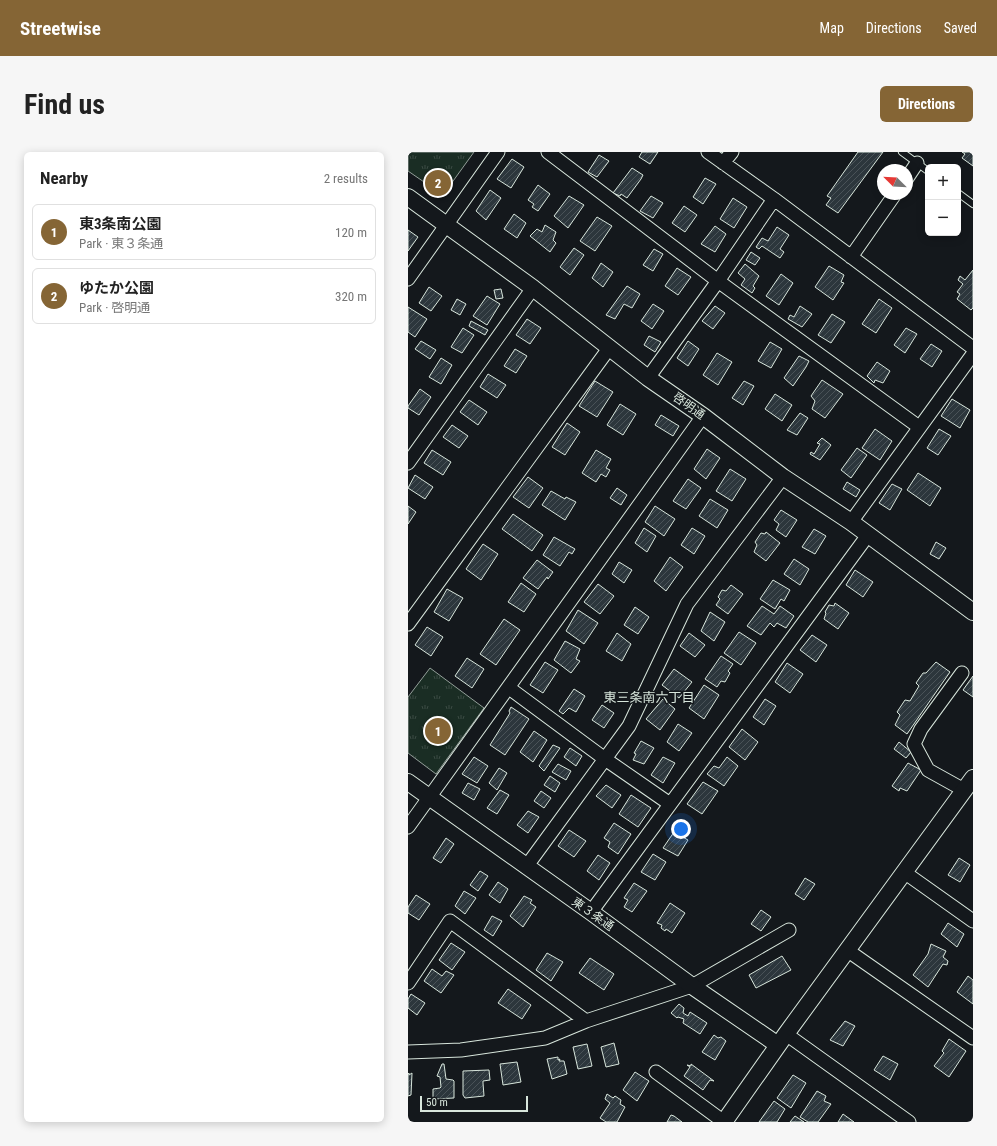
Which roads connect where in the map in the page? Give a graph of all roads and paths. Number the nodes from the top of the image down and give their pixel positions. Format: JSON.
{"nodes":[{"id":1,"x":498,"y":152,"type":"edge"},
{"id":2,"x":548,"y":152,"type":"edge"},
{"id":3,"x":708,"y":152,"type":"edge"},
{"id":4,"x":732,"y":152,"type":"edge"},
{"id":5,"x":902,"y":152,"type":"edge"},
{"id":6,"x":724,"y":163,"type":"junction"},
{"id":7,"x":917,"y":163,"type":"junction"},
{"id":8,"x":913,"y":169,"type":"edge"},
{"id":9,"x":925,"y":169,"type":"edge"},
{"id":10,"x":961,"y":195,"type":"edge"},
{"id":11,"x":408,"y":197,"type":"edge"},
{"id":12,"x":774,"y":199,"type":"junction"},
{"id":13,"x":891,"y":200,"type":"edge"},
{"id":14,"x":973,"y":204,"type":"edge"},
{"id":15,"x":447,"y":225,"type":"junction"},
{"id":16,"x":851,"y":257,"type":"junction"},
{"id":17,"x":408,"y":280,"type":"edge"},
{"id":18,"x":718,"y":281,"type":"junction"},
{"id":19,"x":533,"y":288,"type":"junction"},
{"id":20,"x":610,"y":347,"type":"junction"},
{"id":21,"x":973,"y":348,"type":"edge"},
{"id":22,"x":973,"y":354,"type":"edge"},
{"id":23,"x":648,"y":378,"type":"junction"},
{"id":24,"x":703,"y":416,"type":"junction"},
{"id":25,"x":919,"y":427,"type":"junction"},
{"id":26,"x":408,"y":463,"type":"edge"},
{"id":27,"x":783,"y":477,"type":"junction"},
{"id":28,"x":852,"y":522,"type":"junction"},
{"id":29,"x":868,"y":535,"type":"junction"},
{"id":30,"x":973,"y":612,"type":"edge"},
{"id":31,"x":408,"y":624,"type":"edge"},
{"id":32,"x":962,"y":673,"type":"dead end"},
{"id":33,"x":509,"y":688,"type":"junction"},
{"id":34,"x":605,"y":759,"type":"junction"},
{"id":35,"x":408,"y":782,"type":"edge"},
{"id":36,"x":969,"y":784,"type":"edge"},
{"id":37,"x":430,"y":798,"type":"junction"},
{"id":38,"x":670,"y":804,"type":"junction"},
{"id":39,"x":408,"y":827,"type":"edge"},
{"id":40,"x":526,"y":867,"type":"junction"},
{"id":41,"x":904,"y":872,"type":"junction"},
{"id":42,"x":592,"y":912,"type":"junction"},
{"id":43,"x":973,"y":922,"type":"edge"},
{"id":44,"x":788,"y":930,"type":"dead end"},
{"id":45,"x":847,"y":950,"type":"junction"},
{"id":46,"x":408,"y":983,"type":"edge"},
{"id":47,"x":692,"y":986,"type":"junction"},
{"id":48,"x":586,"y":1021,"type":"junction"},
{"id":49,"x":973,"y":1038,"type":"edge"},
{"id":50,"x":782,"y":1040,"type":"junction"},
{"id":51,"x":408,"y":1052,"type":"edge"},
{"id":52,"x":656,"y":1072,"type":"dead end"},
{"id":53,"x":724,"y":1122,"type":"edge"},
{"id":54,"x":909,"y":1122,"type":"edge"}],
"edges":[{"from":1,"to":15,"type":"street"},
{"from":2,"to":18,"type":"street"},
{"from":3,"to":6,"type":"street"},
{"from":4,"to":6,"type":"street"},
{"from":5,"to":7,"type":"lane"},
{"from":6,"to":12,"type":"street"},
{"from":7,"to":8,"type":"street"},
{"from":7,"to":9,"type":"lane"},
{"from":10,"to":14,"type":"lane"},
{"from":11,"to":15,"type":"street","name":"啓明通"},
{"from":12,"to":16,"type":"street"},
{"from":12,"to":18,"type":"street"},
{"from":13,"to":16,"type":"street"},
{"from":15,"to":17,"type":"street"},
{"from":15,"to":19,"type":"street","name":"啓明通"},
{"from":16,"to":21,"type":"street"},
{"from":18,"to":23,"type":"street"},
{"from":18,"to":25,"type":"street"},
{"from":19,"to":20,"type":"street","name":"啓明通"},
{"from":19,"to":26,"type":"street"},
{"from":20,"to":23,"type":"street","name":"啓明通"},
{"from":20,"to":31,"type":"street"},
{"from":22,"to":25,"type":"street"},
{"from":23,"to":24,"type":"street","name":"啓明通"},
{"from":24,"to":27,"type":"street","name":"啓明通"},
{"from":24,"to":33,"type":"street"},
{"from":25,"to":28,"type":"street"},
{"from":27,"to":28,"type":"street","name":"啓明通"},
{"from":27,"to":34,"type":"street"},
{"from":28,"to":29,"type":"street","name":"啓明通"},
{"from":29,"to":30,"type":"street","name":"啓明通"},
{"from":29,"to":38,"type":"street"},
{"from":32,"to":36,"type":"street"},
{"from":33,"to":34,"type":"street"},
{"from":33,"to":37,"type":"street"},
{"from":34,"to":38,"type":"street"},
{"from":34,"to":40,"type":"street"},
{"from":35,"to":37,"type":"street","name":"東３条通"},
{"from":36,"to":41,"type":"street"},
{"from":37,"to":39,"type":"street"},
{"from":37,"to":40,"type":"street","name":"東３条通"},
{"from":38,"to":42,"type":"street"},
{"from":40,"to":42,"type":"street","name":"東３条通"},
{"from":41,"to":43,"type":"street"},
{"from":41,"to":45,"type":"street"},
{"from":42,"to":47,"type":"street","name":"東３条通"},
{"from":44,"to":47,"type":"street"},
{"from":45,"to":49,"type":"street"},
{"from":45,"to":50,"type":"street"},
{"from":46,"to":48,"type":"street"},
{"from":47,"to":48,"type":"street"},
{"from":47,"to":50,"type":"street","name":"東３条通"},
{"from":48,"to":51,"type":"street"},
{"from":50,"to":53,"type":"street"},
{"from":50,"to":54,"type":"street"},
{"from":52,"to":53,"type":"street"}]}
